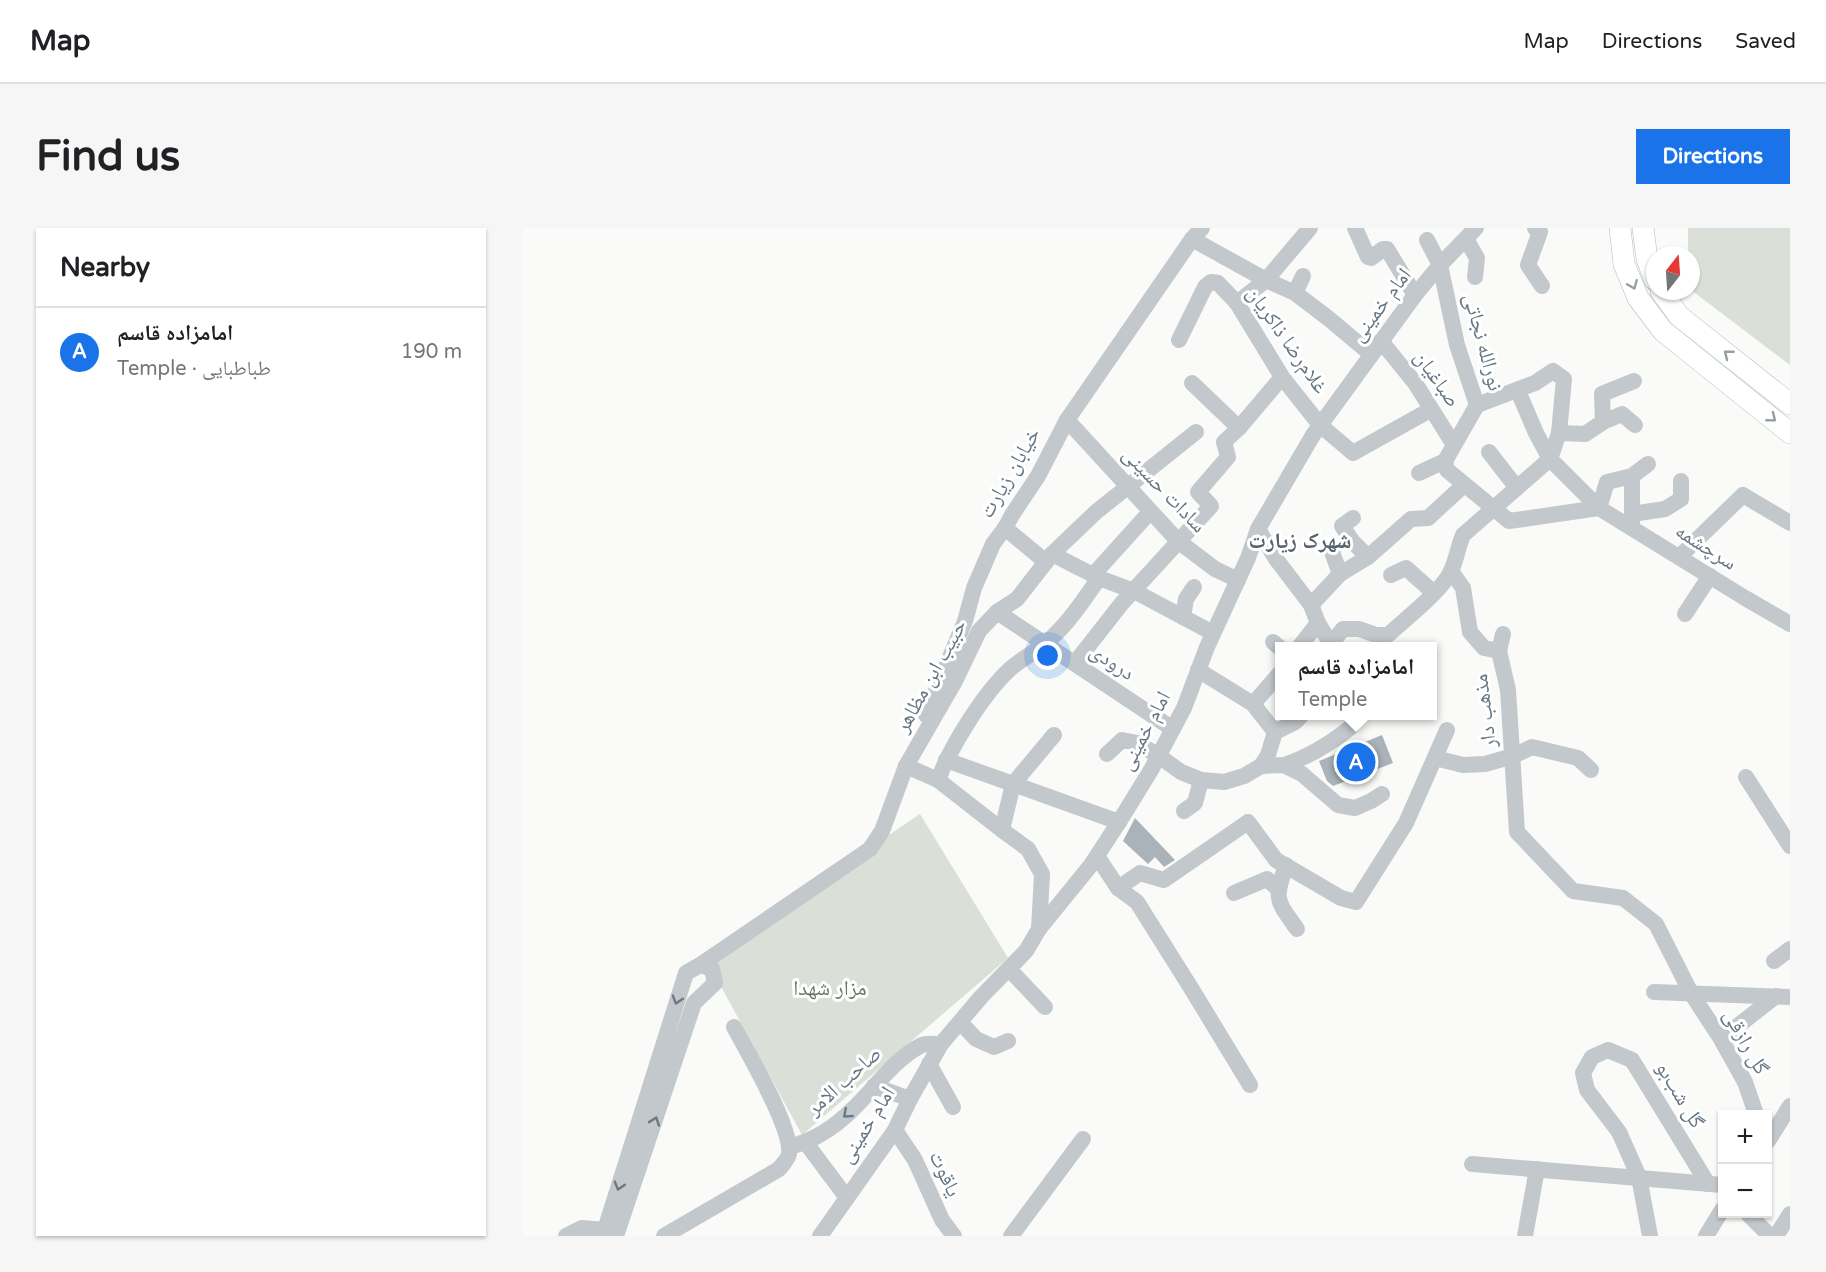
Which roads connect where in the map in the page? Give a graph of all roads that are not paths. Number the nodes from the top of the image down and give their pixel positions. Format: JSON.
{"nodes":[{"id":1,"x":1310,"y":228,"type":"edge"},
{"id":2,"x":1354,"y":228,"type":"edge"},
{"id":3,"x":1535,"y":228,"type":"edge"},
{"id":4,"x":1620,"y":228,"type":"edge"},
{"id":5,"x":1643,"y":228,"type":"edge"},
{"id":6,"x":1197,"y":234,"type":"edge"},
{"id":7,"x":1471,"y":234,"type":"edge"},
{"id":8,"x":1427,"y":240,"type":"dead end"},
{"id":9,"x":1646,"y":251,"type":"edge"},
{"id":10,"x":1440,"y":265,"type":"junction"},
{"id":11,"x":1304,"y":276,"type":"dead end"},
{"id":12,"x":1475,"y":277,"type":"dead end"},
{"id":13,"x":1266,"y":280,"type":"junction"},
{"id":14,"x":1542,"y":286,"type":"dead end"},
{"id":15,"x":1295,"y":293,"type":"junction"},
{"id":16,"x":1415,"y":295,"type":"junction"},
{"id":17,"x":1667,"y":300,"type":"edge"},
{"id":18,"x":1237,"y":303,"type":"junction"},
{"id":19,"x":1179,"y":340,"type":"dead end"},
{"id":20,"x":1376,"y":348,"type":"junction"},
{"id":21,"x":1282,"y":377,"type":"junction"},
{"id":22,"x":1634,"y":381,"type":"dead end"},
{"id":23,"x":1192,"y":383,"type":"dead end"},
{"id":24,"x":1518,"y":391,"type":"junction"},
{"id":25,"x":1790,"y":404,"type":"edge"},
{"id":26,"x":1477,"y":405,"type":"junction"},
{"id":27,"x":1430,"y":410,"type":"junction"},
{"id":28,"x":1067,"y":420,"type":"junction"},
{"id":29,"x":1603,"y":422,"type":"junction"},
{"id":30,"x":1320,"y":425,"type":"junction"},
{"id":31,"x":1635,"y":425,"type":"dead end"},
{"id":32,"x":1239,"y":428,"type":"junction"},
{"id":33,"x":1196,"y":432,"type":"dead end"},
{"id":34,"x":1560,"y":433,"type":"junction"},
{"id":35,"x":1790,"y":433,"type":"edge"},
{"id":36,"x":1454,"y":444,"type":"junction"},
{"id":37,"x":1489,"y":452,"type":"dead end"},
{"id":38,"x":1550,"y":459,"type":"junction"},
{"id":39,"x":1445,"y":460,"type":"junction"},
{"id":40,"x":1648,"y":464,"type":"dead end"},
{"id":41,"x":1419,"y":473,"type":"dead end"},
{"id":42,"x":1632,"y":476,"type":"junction"},
{"id":43,"x":1681,"y":481,"type":"dead end"},
{"id":44,"x":1464,"y":485,"type":"junction"},
{"id":45,"x":1127,"y":487,"type":"junction"},
{"id":46,"x":1517,"y":488,"type":"junction"},
{"id":47,"x":1599,"y":507,"type":"junction"},
{"id":48,"x":1493,"y":510,"type":"junction"},
{"id":49,"x":1150,"y":512,"type":"junction"},
{"id":50,"x":1353,"y":518,"type":"dead end"},
{"id":51,"x":1632,"y":521,"type":"junction"},
{"id":52,"x":1790,"y":523,"type":"edge"},
{"id":53,"x":1005,"y":528,"type":"junction"},
{"id":54,"x":1258,"y":529,"type":"junction"},
{"id":55,"x":1178,"y":541,"type":"junction"},
{"id":56,"x":1332,"y":552,"type":"dead end"},
{"id":57,"x":1368,"y":557,"type":"junction"},
{"id":58,"x":1679,"y":557,"type":"junction"},
{"id":59,"x":1049,"y":558,"type":"junction"},
{"id":60,"x":1451,"y":571,"type":"junction"},
{"id":61,"x":1340,"y":574,"type":"junction"},
{"id":62,"x":1391,"y":576,"type":"dead end"},
{"id":63,"x":1710,"y":576,"type":"junction"},
{"id":64,"x":1096,"y":577,"type":"junction"},
{"id":65,"x":1238,"y":580,"type":"junction"},
{"id":66,"x":1194,"y":587,"type":"dead end"},
{"id":67,"x":1134,"y":591,"type":"junction"},
{"id":68,"x":1434,"y":593,"type":"junction"},
{"id":69,"x":1311,"y":605,"type":"junction"},
{"id":70,"x":997,"y":612,"type":"junction"},
{"id":71,"x":1685,"y":614,"type":"dead end"},
{"id":72,"x":1183,"y":617,"type":"junction"},
{"id":73,"x":1318,"y":623,"type":"junction"},
{"id":74,"x":1790,"y":624,"type":"edge"},
{"id":75,"x":1213,"y":633,"type":"junction"},
{"id":76,"x":1303,"y":642,"type":"edge"},
{"id":77,"x":1329,"y":642,"type":"edge"},
{"id":78,"x":1333,"y":642,"type":"edge"},
{"id":79,"x":1045,"y":644,"type":"junction"},
{"id":80,"x":1075,"y":663,"type":"junction"},
{"id":81,"x":1198,"y":670,"type":"junction"},
{"id":82,"x":1275,"y":679,"type":"edge"},
{"id":83,"x":1253,"y":704,"type":"junction"},
{"id":84,"x":1297,"y":720,"type":"edge"},
{"id":85,"x":1351,"y":727,"type":"dead end"},
{"id":86,"x":1173,"y":729,"type":"junction"},
{"id":87,"x":1447,"y":730,"type":"dead end"},
{"id":88,"x":1275,"y":732,"type":"junction"},
{"id":89,"x":1054,"y":735,"type":"dead end"},
{"id":90,"x":1107,"y":754,"type":"dead end"},
{"id":91,"x":1159,"y":756,"type":"junction"},
{"id":92,"x":1513,"y":756,"type":"junction"},
{"id":93,"x":1435,"y":758,"type":"junction"},
{"id":94,"x":946,"y":760,"type":"junction"},
{"id":95,"x":1284,"y":765,"type":"junction"},
{"id":96,"x":906,"y":766,"type":"junction"},
{"id":97,"x":1261,"y":766,"type":"junction"},
{"id":98,"x":1591,"y":770,"type":"dead end"},
{"id":99,"x":1746,"y":777,"type":"dead end"},
{"id":100,"x":938,"y":780,"type":"junction"},
{"id":101,"x":1201,"y":780,"type":"junction"},
{"id":102,"x":1013,"y":784,"type":"junction"},
{"id":103,"x":1382,"y":794,"type":"dead end"},
{"id":104,"x":1184,"y":811,"type":"dead end"},
{"id":105,"x":1119,"y":822,"type":"junction"},
{"id":106,"x":1002,"y":830,"type":"junction"},
{"id":107,"x":1517,"y":832,"type":"joint"},
{"id":108,"x":1790,"y":846,"type":"edge"},
{"id":109,"x":1097,"y":856,"type":"junction"},
{"id":110,"x":1286,"y":865,"type":"junction"},
{"id":111,"x":1118,"y":888,"type":"junction"},
{"id":112,"x":1278,"y":889,"type":"junction"},
{"id":113,"x":1234,"y":893,"type":"dead end"},
{"id":114,"x":1039,"y":928,"type":"junction"},
{"id":115,"x":1297,"y":929,"type":"dead end"},
{"id":116,"x":1790,"y":949,"type":"edge"},
{"id":117,"x":1774,"y":961,"type":"dead end"},
{"id":118,"x":700,"y":965,"type":"junction"},
{"id":119,"x":1009,"y":969,"type":"junction"},
{"id":120,"x":1654,"y":992,"type":"dead end"},
{"id":121,"x":1691,"y":993,"type":"junction"},
{"id":122,"x":1783,"y":997,"type":"edge"},
{"id":123,"x":1045,"y":1007,"type":"dead end"},
{"id":124,"x":960,"y":1022,"type":"junction"},
{"id":125,"x":734,"y":1027,"type":"dead end"},
{"id":126,"x":1721,"y":1039,"type":"junction"},
{"id":127,"x":1008,"y":1041,"type":"dead end"},
{"id":128,"x":940,"y":1044,"type":"junction"},
{"id":129,"x":929,"y":1064,"type":"junction"},
{"id":130,"x":874,"y":1086,"type":"junction"},
{"id":131,"x":1250,"y":1086,"type":"dead end"},
{"id":132,"x":910,"y":1099,"type":"junction"},
{"id":133,"x":1790,"y":1106,"type":"edge"},
{"id":134,"x":953,"y":1107,"type":"dead end"},
{"id":135,"x":1755,"y":1110,"type":"edge"},
{"id":136,"x":895,"y":1130,"type":"junction"},
{"id":137,"x":1772,"y":1133,"type":"edge"},
{"id":138,"x":1083,"y":1139,"type":"dead end"},
{"id":139,"x":806,"y":1143,"type":"junction"},
{"id":140,"x":789,"y":1147,"type":"junction"},
{"id":141,"x":1473,"y":1164,"type":"dead end"},
{"id":142,"x":1537,"y":1169,"type":"junction"},
{"id":143,"x":1639,"y":1177,"type":"junction"},
{"id":144,"x":1715,"y":1184,"type":"edge"},
{"id":145,"x":847,"y":1198,"type":"junction"},
{"id":146,"x":1790,"y":1214,"type":"edge"},
{"id":147,"x":1718,"y":1216,"type":"edge"},
{"id":148,"x":1752,"y":1218,"type":"edge"},
{"id":149,"x":608,"y":1234,"type":"edge"},
{"id":150,"x":566,"y":1236,"type":"edge"},
{"id":151,"x":664,"y":1236,"type":"edge"},
{"id":152,"x":820,"y":1236,"type":"edge"},
{"id":153,"x":954,"y":1236,"type":"edge"},
{"id":154,"x":1011,"y":1236,"type":"edge"},
{"id":155,"x":1526,"y":1236,"type":"edge"},
{"id":156,"x":1650,"y":1236,"type":"edge"},
{"id":157,"x":1706,"y":1236,"type":"edge"},
{"id":158,"x":1770,"y":1236,"type":"edge"},
{"id":159,"x":1776,"y":1236,"type":"edge"}],
"edges":[{"from":1,"to":13,"type":"street"},
{"from":2,"to":16,"type":"street"},
{"from":3,"to":14,"type":"street"},
{"from":4,"to":35,"type":"main road","one_way":true},
{"from":5,"to":9,"type":"main road"},
{"from":6,"to":13,"type":"street","name":"صباغیان"},
{"from":6,"to":28,"type":"street","name":"خیابان زیارت"},
{"from":7,"to":10,"type":"street","name":"امام خمینی"},
{"from":7,"to":12,"type":"street"},
{"from":8,"to":10,"type":"street","name":"نورالله نجاتی"},
{"from":10,"to":16,"type":"street","name":"امام خمینی"},
{"from":10,"to":26,"type":"street","name":"نورالله نجاتی"},
{"from":11,"to":15,"type":"street"},
{"from":13,"to":15,"type":"street","name":"صباغیان"},
{"from":13,"to":18,"type":"street"},
{"from":15,"to":20,"type":"street","name":"صباغیان"},
{"from":16,"to":20,"type":"street","name":"امام خمینی"},
{"from":25,"to":17,"type":"main road","one_way":true},
{"from":18,"to":19,"type":"street","name":"غلام‌رضا ذاکریان"},
{"from":18,"to":21,"type":"street","name":"غلام‌رضا ذاکریان"},
{"from":20,"to":27,"type":"street","name":"صباغیان"},
{"from":20,"to":30,"type":"street","name":"امام خمینی"},
{"from":21,"to":30,"type":"street","name":"غلام‌رضا ذاکریان"},
{"from":21,"to":32,"type":"street"},
{"from":22,"to":29,"type":"street"},
{"from":23,"to":32,"type":"street"},
{"from":24,"to":26,"type":"street"},
{"from":24,"to":34,"type":"street"},
{"from":24,"to":38,"type":"street","name":"سرچشمه"},
{"from":26,"to":36,"type":"street","name":"نورالله نجاتی"},
{"from":27,"to":30,"type":"street","name":"غلام‌رضا ذاکریان"},
{"from":27,"to":36,"type":"street","name":"صباغیان"},
{"from":28,"to":45,"type":"street","name":"سادات حسینی"},
{"from":28,"to":53,"type":"street","name":"خیابان زیارت"},
{"from":29,"to":31,"type":"street"},
{"from":29,"to":34,"type":"street"},
{"from":30,"to":54,"type":"street","name":"امام خمینی"},
{"from":32,"to":55,"type":"street"},
{"from":33,"to":45,"type":"street","name":"حبیب ابن مظاهر"},
{"from":34,"to":38,"type":"street"},
{"from":36,"to":39,"type":"street","name":"نورالله نجاتی"},
{"from":37,"to":46,"type":"street"},
{"from":38,"to":46,"type":"street"},
{"from":38,"to":47,"type":"street","name":"سرچشمه"},
{"from":39,"to":41,"type":"street"},
{"from":39,"to":44,"type":"street"},
{"from":40,"to":42,"type":"street"},
{"from":42,"to":47,"type":"street"},
{"from":42,"to":51,"type":"street"},
{"from":43,"to":51,"type":"street"},
{"from":44,"to":48,"type":"street"},
{"from":44,"to":57,"type":"street"},
{"from":45,"to":49,"type":"street","name":"سادات حسینی"},
{"from":45,"to":59,"type":"street","name":"حبیب ابن مظاهر"},
{"from":46,"to":48,"type":"street"},
{"from":47,"to":48,"type":"street"},
{"from":47,"to":51,"type":"street","name":"سرچشمه"},
{"from":48,"to":60,"type":"street"},
{"from":49,"to":55,"type":"street","name":"سادات حسینی"},
{"from":49,"to":64,"type":"street"},
{"from":50,"to":57,"type":"street"},
{"from":51,"to":58,"type":"street","name":"سرچشمه"},
{"from":52,"to":58,"type":"street"},
{"from":53,"to":59,"type":"street"},
{"from":53,"to":96,"type":"street","name":"خیابان زیارت"},
{"from":54,"to":65,"type":"street","name":"امام خمینی"},
{"from":54,"to":69,"type":"street"},
{"from":55,"to":65,"type":"street","name":"سادات حسینی"},
{"from":55,"to":67,"type":"street"},
{"from":56,"to":61,"type":"street"},
{"from":57,"to":61,"type":"street"},
{"from":58,"to":63,"type":"street","name":"سرچشمه"},
{"from":59,"to":64,"type":"street"},
{"from":59,"to":70,"type":"street","name":"حبیب ابن مظاهر"},
{"from":60,"to":68,"type":"street"},
{"from":60,"to":92,"type":"street","name":"مذهب دار"},
{"from":61,"to":69,"type":"street"},
{"from":62,"to":68,"type":"street"},
{"from":63,"to":71,"type":"street"},
{"from":63,"to":74,"type":"street","name":"سرچشمه"},
{"from":64,"to":67,"type":"street"},
{"from":64,"to":79,"type":"street"},
{"from":65,"to":75,"type":"street","name":"امام خمینی"},
{"from":66,"to":72,"type":"street"},
{"from":67,"to":72,"type":"street"},
{"from":67,"to":80,"type":"street"},
{"from":68,"to":78,"type":"street"},
{"from":69,"to":73,"type":"street"},
{"from":70,"to":79,"type":"street","name":"درودی"},
{"from":70,"to":96,"type":"street","name":"حبیب ابن مظاهر"},
{"from":72,"to":75,"type":"street"},
{"from":73,"to":76,"type":"street"},
{"from":73,"to":77,"type":"street"},
{"from":75,"to":81,"type":"street","name":"امام خمینی"},
{"from":79,"to":80,"type":"street","name":"درودی"},
{"from":79,"to":94,"type":"street"},
{"from":80,"to":86,"type":"street","name":"درودی"},
{"from":81,"to":83,"type":"street"},
{"from":81,"to":86,"type":"street","name":"امام خمینی"},
{"from":82,"to":83,"type":"street"},
{"from":83,"to":88,"type":"street"},
{"from":84,"to":88,"type":"street"},
{"from":85,"to":95,"type":"street"},
{"from":86,"to":91,"type":"street","name":"امام خمینی"},
{"from":87,"to":93,"type":"street"},
{"from":88,"to":97,"type":"street"},
{"from":89,"to":102,"type":"street"},
{"from":90,"to":91,"type":"street"},
{"from":91,"to":101,"type":"street"},
{"from":91,"to":105,"type":"street","name":"امام خمینی"},
{"from":92,"to":93,"type":"street"},
{"from":92,"to":98,"type":"street"},
{"from":92,"to":107,"type":"street","name":"مذهب دار"},
{"from":93,"to":110,"type":"street"},
{"from":94,"to":100,"type":"street"},
{"from":94,"to":102,"type":"street"},
{"from":95,"to":97,"type":"street"},
{"from":95,"to":103,"type":"street"},
{"from":96,"to":100,"type":"street","name":"حبیب ابن مظاهر"},
{"from":96,"to":118,"type":"street"},
{"from":97,"to":101,"type":"street"},
{"from":99,"to":108,"type":"street"},
{"from":100,"to":106,"type":"street","name":"حبیب ابن مظاهر"},
{"from":101,"to":104,"type":"street"},
{"from":102,"to":105,"type":"street"},
{"from":102,"to":106,"type":"street"},
{"from":105,"to":109,"type":"street","name":"امام خمینی"},
{"from":106,"to":114,"type":"street","name":"حبیب ابن مظاهر"},
{"from":107,"to":121,"type":"street","name":"گل رازقی"},
{"from":109,"to":111,"type":"street"},
{"from":109,"to":114,"type":"street","name":"امام خمینی"},
{"from":110,"to":111,"type":"street"},
{"from":110,"to":112,"type":"street"},
{"from":111,"to":131,"type":"street"},
{"from":112,"to":113,"type":"street"},
{"from":112,"to":115,"type":"street"},
{"from":114,"to":119,"type":"street","name":"امام خمینی"},
{"from":116,"to":117,"type":"street"},
{"from":118,"to":149,"type":"street","one_way":true},
{"from":149,"to":118,"type":"street","one_way":true},
{"from":119,"to":123,"type":"street"},
{"from":119,"to":124,"type":"street","name":"امام خمینی"},
{"from":120,"to":121,"type":"street"},
{"from":121,"to":122,"type":"street"},
{"from":121,"to":126,"type":"street","name":"گل رازقی"},
{"from":122,"to":126,"type":"street"},
{"from":124,"to":127,"type":"street"},
{"from":124,"to":128,"type":"street","name":"امام خمینی"},
{"from":125,"to":140,"type":"street"},
{"from":126,"to":135,"type":"street","name":"گل رازقی"},
{"from":128,"to":129,"type":"street","name":"امام خمینی"},
{"from":128,"to":130,"type":"street","name":"صاحب الامر"},
{"from":129,"to":132,"type":"street","name":"امام خمینی"},
{"from":129,"to":134,"type":"street"},
{"from":130,"to":132,"type":"street"},
{"from":130,"to":139,"type":"street","name":"صاحب الامر","one_way":true},
{"from":132,"to":136,"type":"street","name":"امام خمینی"},
{"from":133,"to":137,"type":"street"},
{"from":136,"to":145,"type":"street","name":"امام خمینی"},
{"from":136,"to":153,"type":"street","name":"یاقوت"},
{"from":138,"to":154,"type":"street"},
{"from":139,"to":140,"type":"street","name":"صاحب الامر"},
{"from":139,"to":145,"type":"street"},
{"from":140,"to":151,"type":"street"},
{"from":141,"to":142,"type":"street"},
{"from":142,"to":143,"type":"street"},
{"from":142,"to":155,"type":"street"},
{"from":143,"to":144,"type":"street"},
{"from":143,"to":144,"type":"street","name":"گل شب‌بو"},
{"from":143,"to":156,"type":"street"},
{"from":145,"to":152,"type":"street","name":"امام خمینی"},
{"from":146,"to":159,"type":"street"},
{"from":147,"to":157,"type":"street"},
{"from":148,"to":158,"type":"street"},
{"from":149,"to":150,"type":"street"}]}
